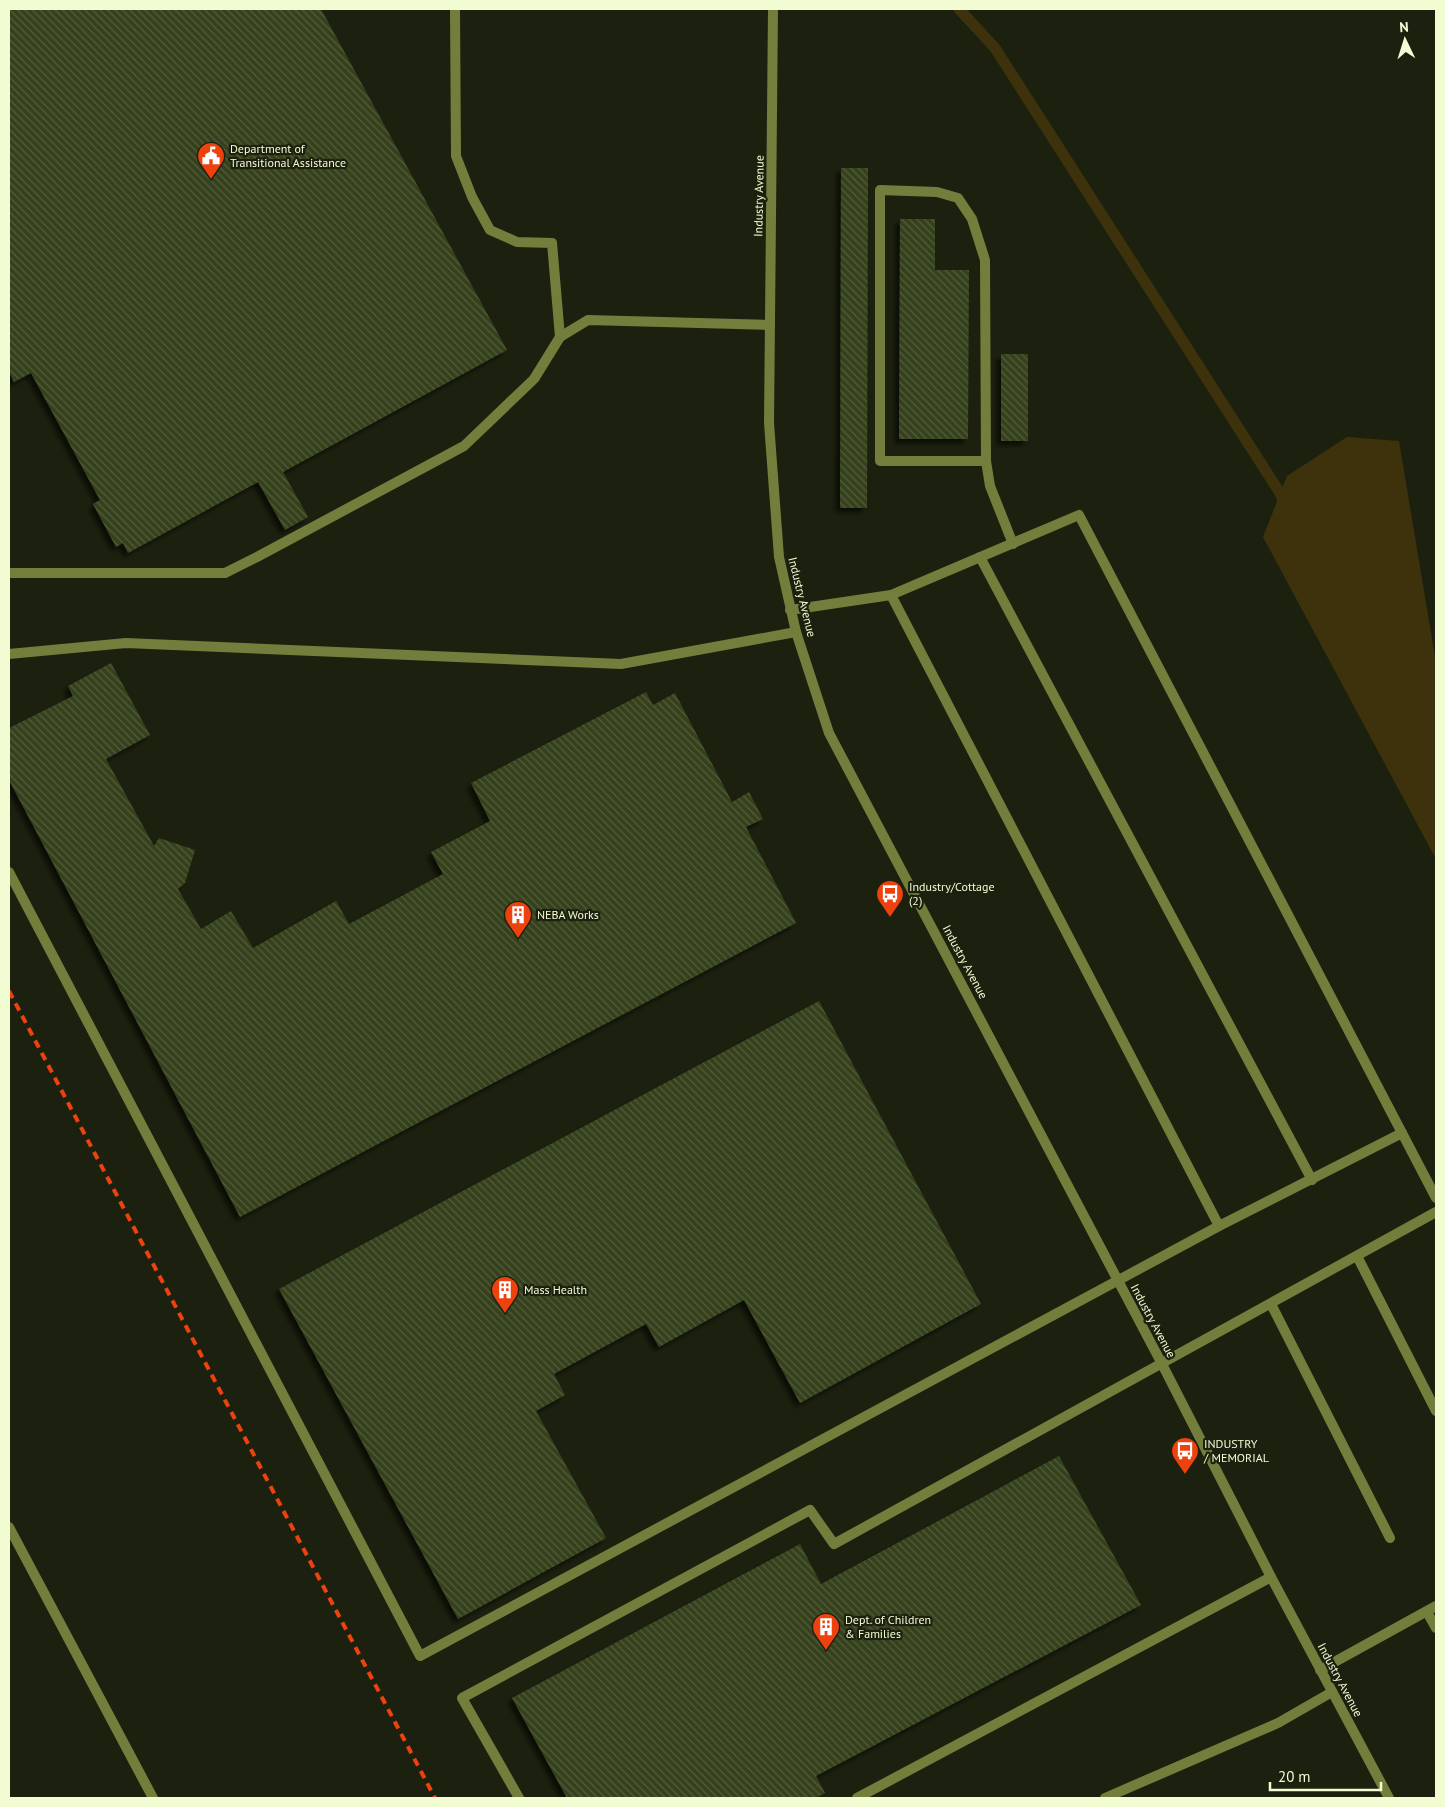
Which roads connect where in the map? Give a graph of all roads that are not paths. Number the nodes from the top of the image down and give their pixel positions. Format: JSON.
{"nodes":[{"id":1,"x":455,"y":9,"type":"edge"},
{"id":2,"x":773,"y":9,"type":"edge"},
{"id":3,"x":770,"y":325,"type":"junction"},
{"id":4,"x":560,"y":337,"type":"junction"},
{"id":5,"x":986,"y":462,"type":"junction"},
{"id":6,"x":1013,"y":544,"type":"junction"},
{"id":7,"x":980,"y":557,"type":"junction"},
{"id":8,"x":9,"y":573,"type":"edge"},
{"id":9,"x":891,"y":595,"type":"junction"},
{"id":10,"x":790,"y":610,"type":"junction"},
{"id":11,"x":796,"y":632,"type":"junction"},
{"id":12,"x":9,"y":654,"type":"edge"},
{"id":13,"x":9,"y":872,"type":"edge"},
{"id":14,"x":1402,"y":1133,"type":"junction"},
{"id":15,"x":1312,"y":1180,"type":"junction"},
{"id":16,"x":1436,"y":1198,"type":"edge"},
{"id":17,"x":1436,"y":1212,"type":"edge"},
{"id":18,"x":1219,"y":1226,"type":"junction"},
{"id":19,"x":1357,"y":1256,"type":"junction"},
{"id":20,"x":1118,"y":1281,"type":"junction"},
{"id":21,"x":1271,"y":1304,"type":"junction"},
{"id":22,"x":1162,"y":1364,"type":"junction"},
{"id":23,"x":1436,"y":1411,"type":"edge"},
{"id":24,"x":9,"y":1527,"type":"edge"},
{"id":25,"x":1390,"y":1538,"type":"dead end"},
{"id":26,"x":1271,"y":1577,"type":"junction"},
{"id":27,"x":1432,"y":1609,"type":"edge"},
{"id":28,"x":1436,"y":1628,"type":"edge"},
{"id":29,"x":1320,"y":1670,"type":"junction"},
{"id":30,"x":1332,"y":1692,"type":"junction"},
{"id":31,"x":153,"y":1798,"type":"edge"},
{"id":32,"x":520,"y":1798,"type":"edge"},
{"id":33,"x":857,"y":1798,"type":"edge"},
{"id":34,"x":1104,"y":1798,"type":"edge"},
{"id":35,"x":1389,"y":1798,"type":"edge"}],
"edges":[{"from":1,"to":4,"type":"street"},
{"from":2,"to":3,"type":"street","name":"Industry Avenue"},
{"from":3,"to":4,"type":"street"},
{"from":3,"to":10,"type":"street","name":"Industry Avenue"},
{"from":4,"to":8,"type":"street"},
{"from":5,"to":5,"type":"street"},
{"from":5,"to":6,"type":"street"},
{"from":6,"to":7,"type":"street"},
{"from":6,"to":14,"type":"street"},
{"from":7,"to":9,"type":"street"},
{"from":7,"to":15,"type":"street"},
{"from":9,"to":10,"type":"street"},
{"from":9,"to":18,"type":"street"},
{"from":10,"to":11,"type":"street","name":"Industry Avenue"},
{"from":11,"to":12,"type":"street"},
{"from":11,"to":20,"type":"street","name":"Industry Avenue"},
{"from":13,"to":20,"type":"street"},
{"from":14,"to":15,"type":"street"},
{"from":14,"to":16,"type":"street"},
{"from":15,"to":18,"type":"street"},
{"from":17,"to":19,"type":"street"},
{"from":18,"to":20,"type":"street"},
{"from":19,"to":21,"type":"street"},
{"from":19,"to":23,"type":"street"},
{"from":20,"to":22,"type":"street","name":"Industry Avenue"},
{"from":21,"to":22,"type":"street"},
{"from":21,"to":25,"type":"street"},
{"from":22,"to":26,"type":"street","name":"Industry Avenue"},
{"from":22,"to":32,"type":"street"},
{"from":24,"to":31,"type":"street"},
{"from":26,"to":29,"type":"street","name":"Industry Avenue"},
{"from":26,"to":33,"type":"street"},
{"from":27,"to":28,"type":"street"},
{"from":27,"to":29,"type":"street"},
{"from":29,"to":30,"type":"street","name":"Industry Avenue"},
{"from":30,"to":34,"type":"street"},
{"from":30,"to":35,"type":"street","name":"Industry Avenue"}]}
